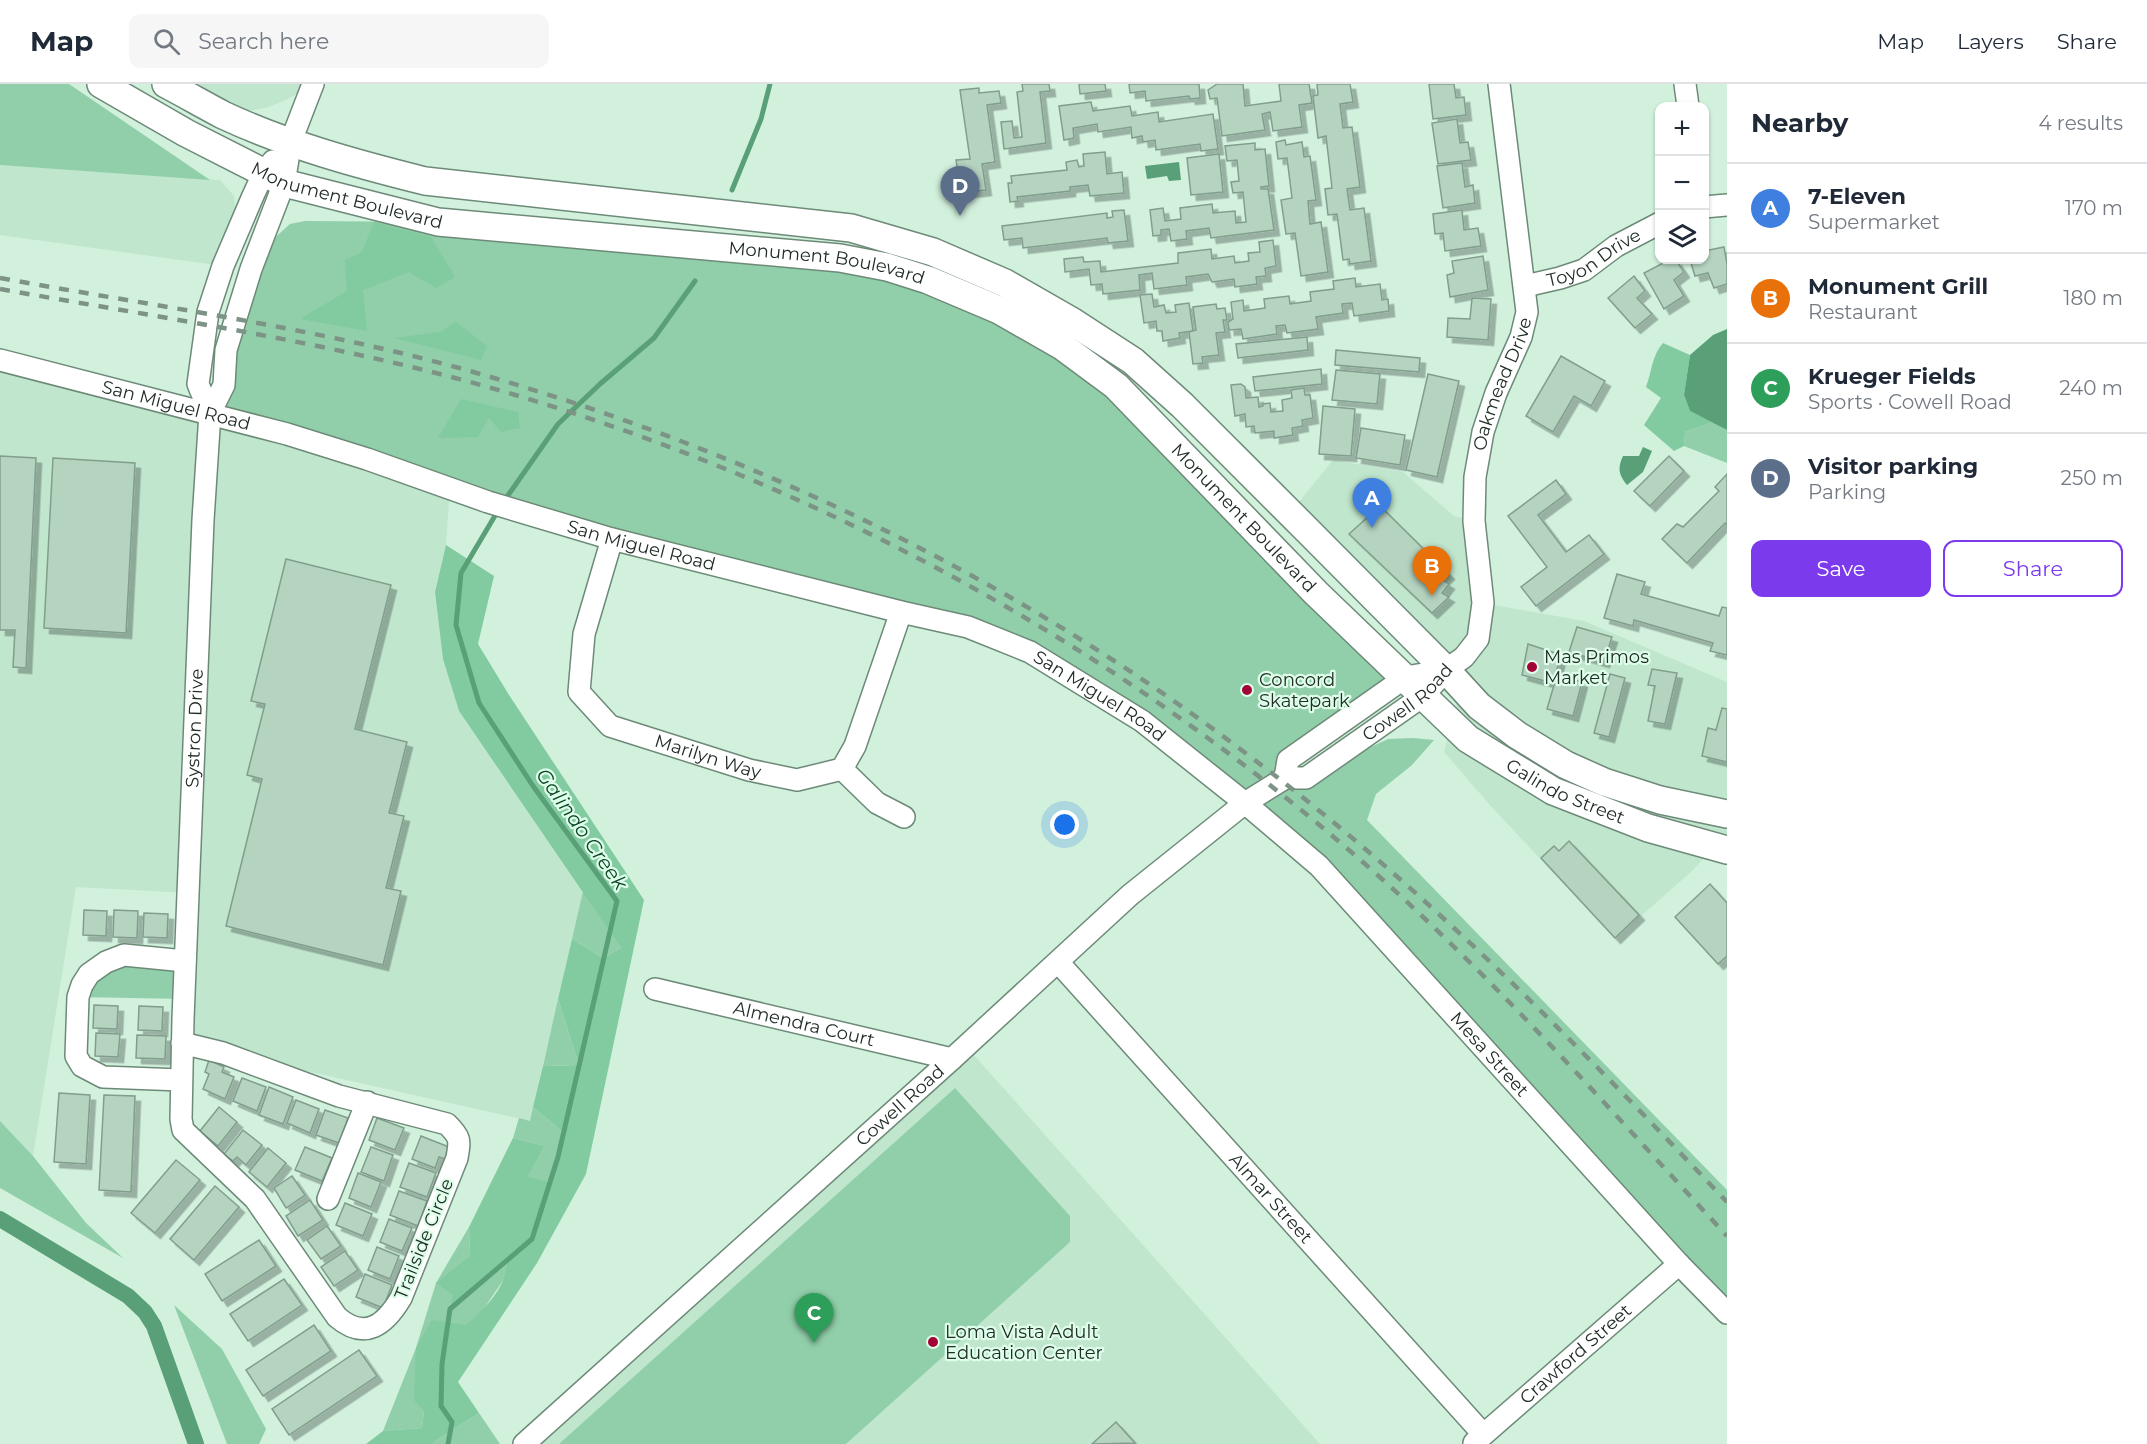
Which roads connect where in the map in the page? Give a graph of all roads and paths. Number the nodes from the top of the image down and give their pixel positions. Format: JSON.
{"nodes":[{"id":1,"x":101,"y":84,"type":"edge"},
{"id":2,"x":166,"y":84,"type":"edge"},
{"id":3,"x":313,"y":84,"type":"edge"},
{"id":4,"x":1499,"y":84,"type":"edge"},
{"id":5,"x":1685,"y":84,"type":"edge"},
{"id":6,"x":1687,"y":102,"type":"edge"},
{"id":7,"x":291,"y":141,"type":"junction"},
{"id":8,"x":273,"y":178,"type":"junction"},
{"id":9,"x":1727,"y":205,"type":"edge"},
{"id":10,"x":1709,"y":207,"type":"edge"},
{"id":11,"x":1655,"y":225,"type":"edge"},
{"id":12,"x":1525,"y":286,"type":"junction"},
{"id":13,"x":0,"y":360,"type":"edge"},
{"id":14,"x":210,"y":413,"type":"junction"},
{"id":15,"x":612,"y":539,"type":"junction"},
{"id":16,"x":901,"y":612,"type":"junction"},
{"id":17,"x":1446,"y":670,"type":"junction"},
{"id":18,"x":1414,"y":687,"type":"junction"},
{"id":19,"x":842,"y":769,"type":"junction"},
{"id":20,"x":1245,"y":803,"type":"junction"},
{"id":21,"x":1727,"y":814,"type":"edge"},
{"id":22,"x":904,"y":817,"type":"dead end"},
{"id":23,"x":1727,"y":850,"type":"edge"},
{"id":24,"x":185,"y":961,"type":"junction"},
{"id":25,"x":1058,"y":962,"type":"junction"},
{"id":26,"x":655,"y":989,"type":"dead end"},
{"id":27,"x":182,"y":1043,"type":"junction"},
{"id":28,"x":952,"y":1059,"type":"junction"},
{"id":29,"x":182,"y":1080,"type":"junction"},
{"id":30,"x":367,"y":1102,"type":"junction"},
{"id":31,"x":328,"y":1199,"type":"dead end"},
{"id":32,"x":1679,"y":1264,"type":"junction"},
{"id":33,"x":1727,"y":1313,"type":"edge"},
{"id":34,"x":1478,"y":1439,"type":"edge"},
{"id":35,"x":524,"y":1444,"type":"edge"}],
"edges":[{"from":1,"to":8,"type":"main road","name":"Monument Boulevard"},
{"from":2,"to":7,"type":"main road","name":"Monument Boulevard"},
{"from":3,"to":7,"type":"street","name":"Systron Drive"},
{"from":4,"to":12,"type":"street","name":"Oakmead Drive"},
{"from":5,"to":6,"type":"street"},
{"from":7,"to":8,"type":"street","name":"Systron Drive"},
{"from":7,"to":17,"type":"main road","name":"Monument Boulevard"},
{"from":8,"to":14,"type":"street","name":"Systron Drive"},
{"from":8,"to":14,"type":"street","name":"Systron Drive"},
{"from":8,"to":18,"type":"main road","name":"Monument Boulevard"},
{"from":9,"to":10,"type":"street"},
{"from":11,"to":12,"type":"street","name":"Toyon Drive"},
{"from":12,"to":17,"type":"street","name":"Oakmead Drive"},
{"from":13,"to":14,"type":"street","name":"San Miguel Road"},
{"from":14,"to":15,"type":"street","name":"San Miguel Road"},
{"from":14,"to":24,"type":"street","name":"Systron Drive"},
{"from":15,"to":16,"type":"street","name":"San Miguel Road"},
{"from":15,"to":19,"type":"street","name":"Marilyn Way"},
{"from":16,"to":19,"type":"street"},
{"from":16,"to":20,"type":"street","name":"San Miguel Road"},
{"from":17,"to":18,"type":"street","name":"Cowell Road"},
{"from":17,"to":21,"type":"main road","name":"Galindo Street"},
{"from":18,"to":20,"type":"street","name":"Cowell Road"},
{"from":18,"to":23,"type":"main road","name":"Galindo Street"},
{"from":19,"to":22,"type":"street"},
{"from":20,"to":25,"type":"street","name":"Cowell Road"},
{"from":20,"to":32,"type":"street","name":"Mesa Street"},
{"from":24,"to":27,"type":"street","name":"Systron Drive"},
{"from":24,"to":29,"type":"street"},
{"from":25,"to":28,"type":"street","name":"Cowell Road"},
{"from":25,"to":34,"type":"street","name":"Almar Street"},
{"from":26,"to":28,"type":"street","name":"Almendra Court"},
{"from":27,"to":29,"type":"street","name":"Trailside Circle"},
{"from":27,"to":30,"type":"street","name":"Trailside Circle"},
{"from":28,"to":35,"type":"street","name":"Cowell Road"},
{"from":29,"to":30,"type":"street","name":"Trailside Circle"},
{"from":30,"to":31,"type":"street"},
{"from":32,"to":33,"type":"street","name":"Mesa Street"},
{"from":32,"to":34,"type":"street","name":"Crawford Street"}]}
